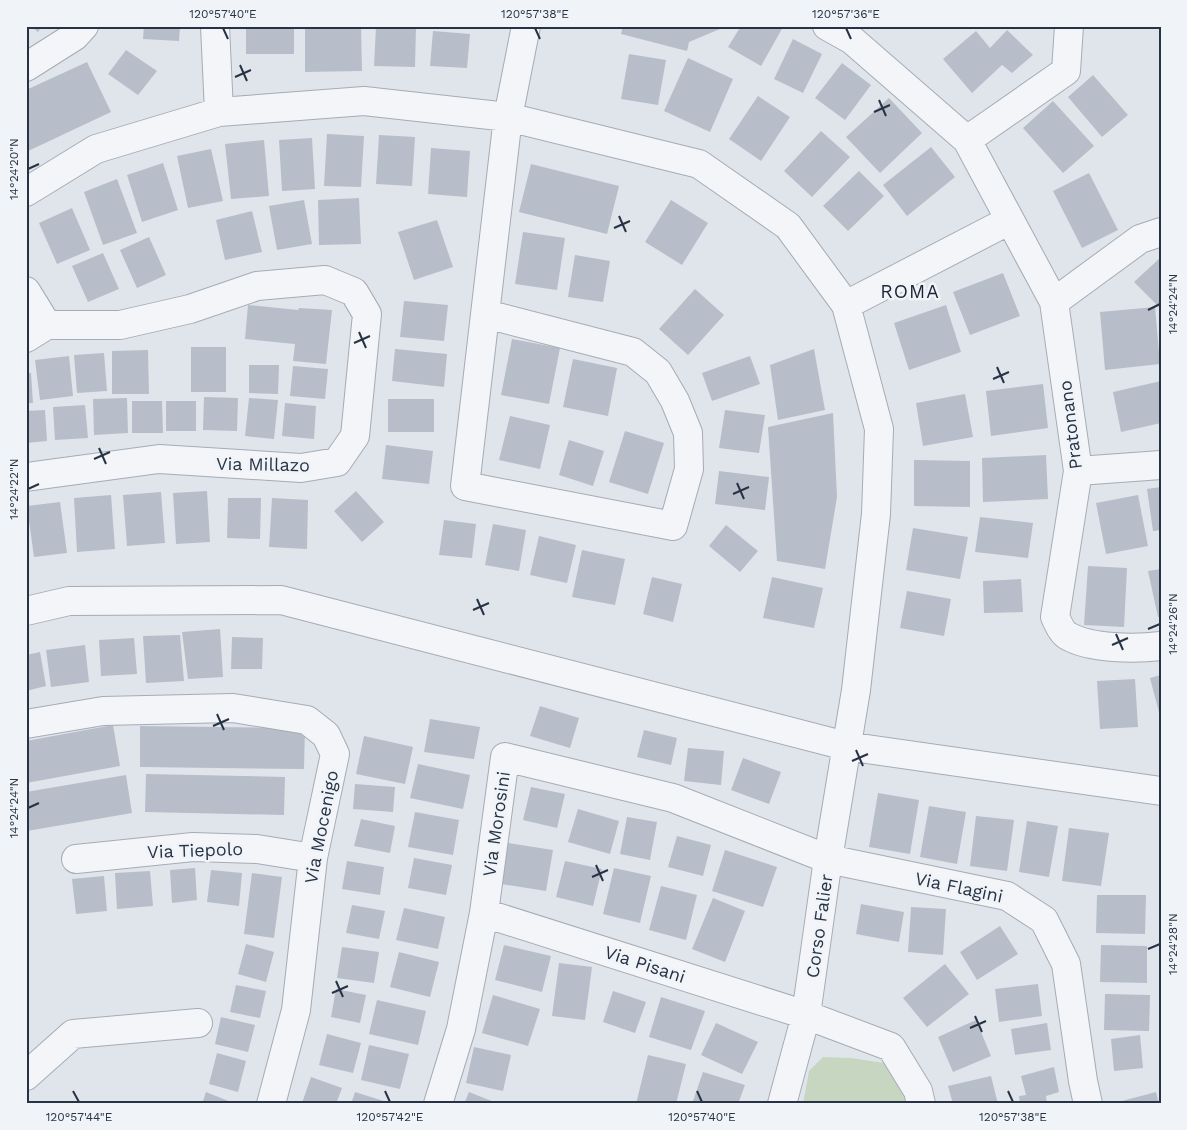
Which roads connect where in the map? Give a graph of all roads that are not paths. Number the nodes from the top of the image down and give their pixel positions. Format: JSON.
{"nodes":[{"id":1,"x":84,"y":26,"type":"edge"},
{"id":2,"x":215,"y":26,"type":"edge"},
{"id":3,"x":526,"y":26,"type":"edge"},
{"id":4,"x":828,"y":26,"type":"edge"},
{"id":5,"x":1069,"y":26,"type":"edge"},
{"id":6,"x":26,"y":66,"type":"edge"},
{"id":7,"x":219,"y":112,"type":"junction"},
{"id":8,"x":508,"y":116,"type":"junction"},
{"id":9,"x":967,"y":140,"type":"junction"},
{"id":10,"x":26,"y":192,"type":"edge"},
{"id":11,"x":1010,"y":220,"type":"junction"},
{"id":12,"x":1161,"y":232,"type":"edge"},
{"id":13,"x":26,"y":291,"type":"edge"},
{"id":14,"x":1054,"y":302,"type":"junction"},
{"id":15,"x":846,"y":305,"type":"junction"},
{"id":16,"x":486,"y":314,"type":"junction"},
{"id":17,"x":37,"y":331,"type":"edge"},
{"id":18,"x":1161,"y":465,"type":"edge"},
{"id":19,"x":1078,"y":471,"type":"junction"},
{"id":20,"x":26,"y":477,"type":"edge"},
{"id":21,"x":26,"y":611,"type":"edge"},
{"id":22,"x":1161,"y":646,"type":"edge"},
{"id":23,"x":26,"y":724,"type":"edge"},
{"id":24,"x":846,"y":746,"type":"junction"},
{"id":25,"x":1161,"y":791,"type":"edge"},
{"id":26,"x":313,"y":858,"type":"junction"},
{"id":27,"x":76,"y":859,"type":"dead end"},
{"id":28,"x":828,"y":859,"type":"junction"},
{"id":29,"x":484,"y":912,"type":"junction"},
{"id":30,"x":806,"y":1015,"type":"junction"},
{"id":31,"x":198,"y":1023,"type":"dead end"},
{"id":32,"x":26,"y":1076,"type":"edge"},
{"id":33,"x":271,"y":1104,"type":"edge"},
{"id":34,"x":438,"y":1104,"type":"edge"},
{"id":35,"x":782,"y":1104,"type":"edge"},
{"id":36,"x":921,"y":1104,"type":"edge"},
{"id":37,"x":1088,"y":1104,"type":"edge"}],
"edges":[{"from":1,"to":6,"type":"street"},
{"from":2,"to":7,"type":"street"},
{"from":3,"to":8,"type":"street"},
{"from":4,"to":9,"type":"street"},
{"from":5,"to":9,"type":"street"},
{"from":7,"to":8,"type":"street"},
{"from":7,"to":10,"type":"street"},
{"from":8,"to":15,"type":"street"},
{"from":8,"to":16,"type":"street"},
{"from":9,"to":11,"type":"street"},
{"from":11,"to":14,"type":"street"},
{"from":11,"to":15,"type":"street"},
{"from":12,"to":14,"type":"street"},
{"from":13,"to":17,"type":"street","name":"Via Millazo"},
{"from":14,"to":19,"type":"street","name":"Pratonano"},
{"from":15,"to":24,"type":"street","name":"Corso Falier"},
{"from":16,"to":16,"type":"street"},
{"from":17,"to":20,"type":"street","name":"Via Millazo"},
{"from":18,"to":19,"type":"street"},
{"from":19,"to":22,"type":"street","name":"Pratonano"},
{"from":21,"to":24,"type":"street"},
{"from":23,"to":26,"type":"street","name":"Via Mocenigo"},
{"from":24,"to":25,"type":"street"},
{"from":24,"to":28,"type":"street","name":"Corso Falier"},
{"from":26,"to":27,"type":"street","name":"Via Tiepolo"},
{"from":26,"to":33,"type":"street","name":"Via Mocenigo"},
{"from":28,"to":29,"type":"street","name":"Via Morosini"},
{"from":28,"to":30,"type":"street","name":"Corso Falier"},
{"from":28,"to":37,"type":"street","name":"Via Flagini"},
{"from":29,"to":30,"type":"street","name":"Via Pisani"},
{"from":29,"to":34,"type":"street","name":"Via Morosini"},
{"from":30,"to":35,"type":"street","name":"Corso Falier"},
{"from":30,"to":36,"type":"street","name":"Via Pisani"},
{"from":31,"to":32,"type":"street"}]}
